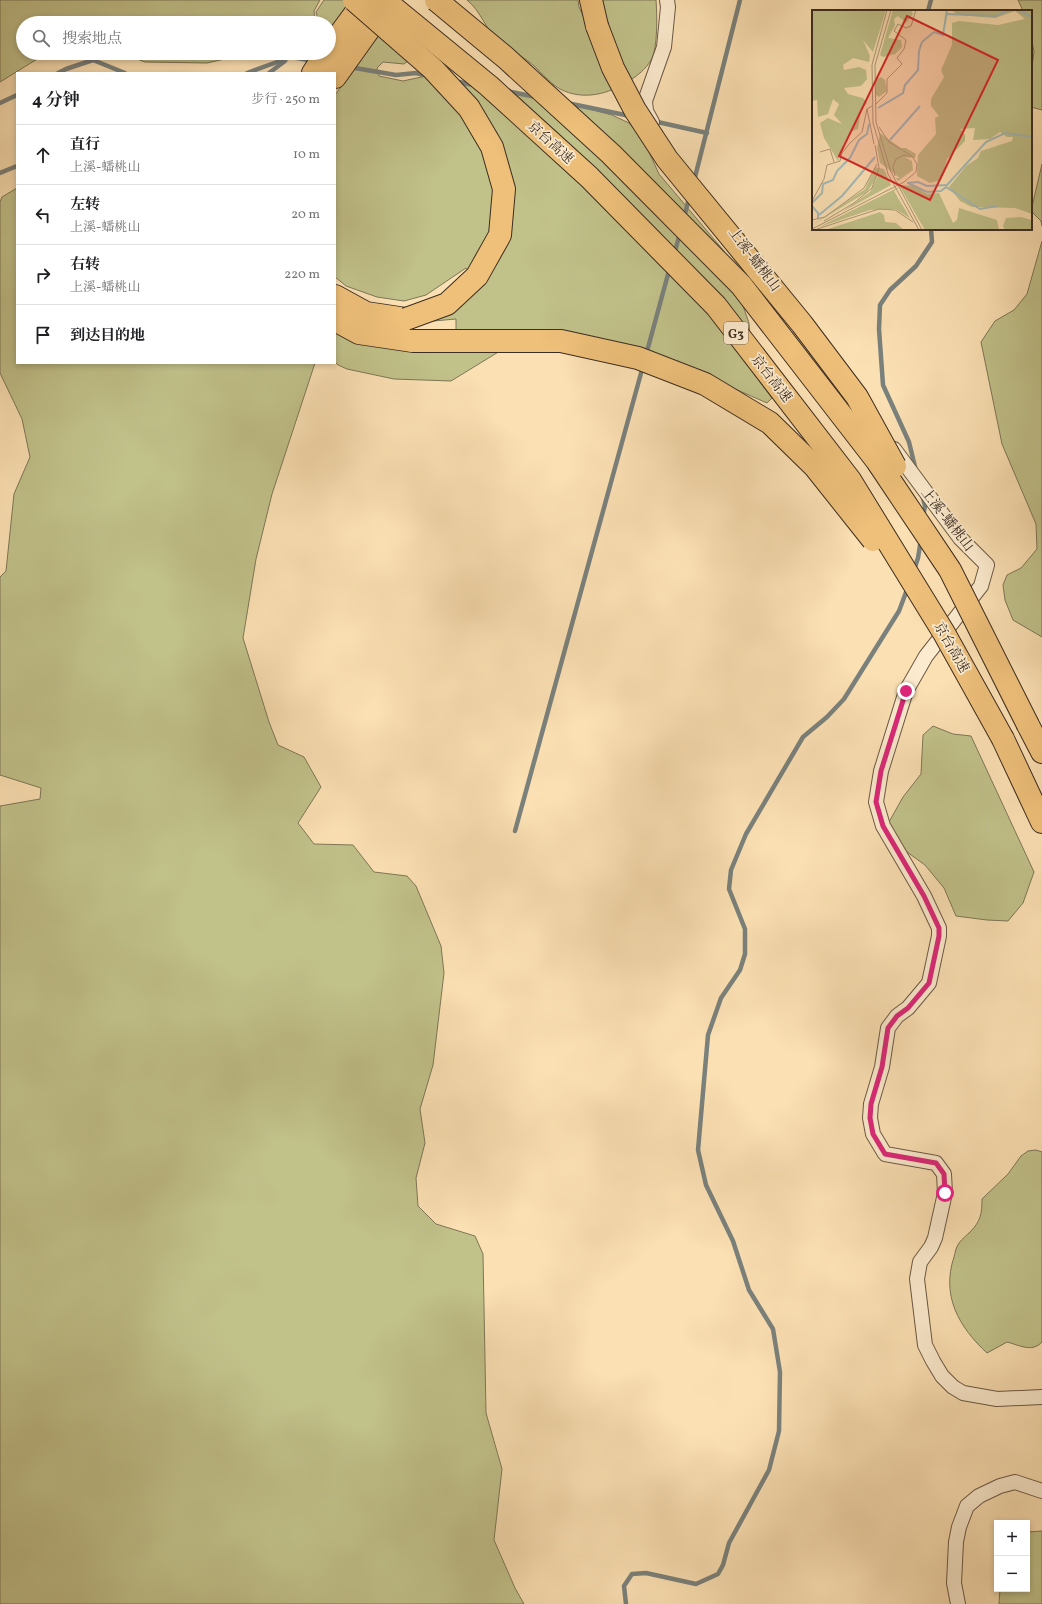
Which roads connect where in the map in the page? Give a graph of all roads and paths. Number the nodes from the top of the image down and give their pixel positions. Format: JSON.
{"nodes":[{"id":1,"x":354,"y":0,"type":"edge"},
{"id":2,"x":365,"y":0,"type":"edge"},
{"id":3,"x":382,"y":0,"type":"edge"},
{"id":4,"x":390,"y":0,"type":"edge"},
{"id":5,"x":436,"y":0,"type":"edge"},
{"id":6,"x":591,"y":0,"type":"edge"},
{"id":7,"x":667,"y":0,"type":"edge"},
{"id":8,"x":336,"y":39,"type":"edge"},
{"id":9,"x":321,"y":60,"type":"edge"},
{"id":10,"x":314,"y":72,"type":"edge"},
{"id":11,"x":336,"y":75,"type":"edge"},
{"id":12,"x":336,"y":297,"type":"edge"},
{"id":13,"x":336,"y":321,"type":"edge"},
{"id":14,"x":950,"y":570,"type":"junction"},
{"id":15,"x":944,"y":633,"type":"junction"},
{"id":16,"x":1042,"y":752,"type":"edge"},
{"id":17,"x":1042,"y":822,"type":"edge"},
{"id":18,"x":1042,"y":1397,"type":"edge"},
{"id":19,"x":1042,"y":1491,"type":"edge"},
{"id":20,"x":958,"y":1604,"type":"edge"}],
"edges":[{"from":1,"to":12,"type":"highway","bridge":true},
{"from":2,"to":8,"type":"highway"},
{"from":3,"to":15,"type":"highway","name":"京台高速","number":"G3","bridge":true},
{"from":4,"to":11,"type":"highway"},
{"from":5,"to":14,"type":"highway","number":"G3","bridge":true},
{"from":6,"to":14,"type":"highway","bridge":true},
{"from":7,"to":18,"type":"street","name":"上溪-蟠桃山"},
{"from":9,"to":10,"type":"highway"},
{"from":13,"to":15,"type":"highway","bridge":true},
{"from":14,"to":16,"type":"highway","number":"G3","bridge":true},
{"from":15,"to":17,"type":"highway","name":"京台高速","number":"G3","bridge":true},
{"from":19,"to":20,"type":"street"}]}
